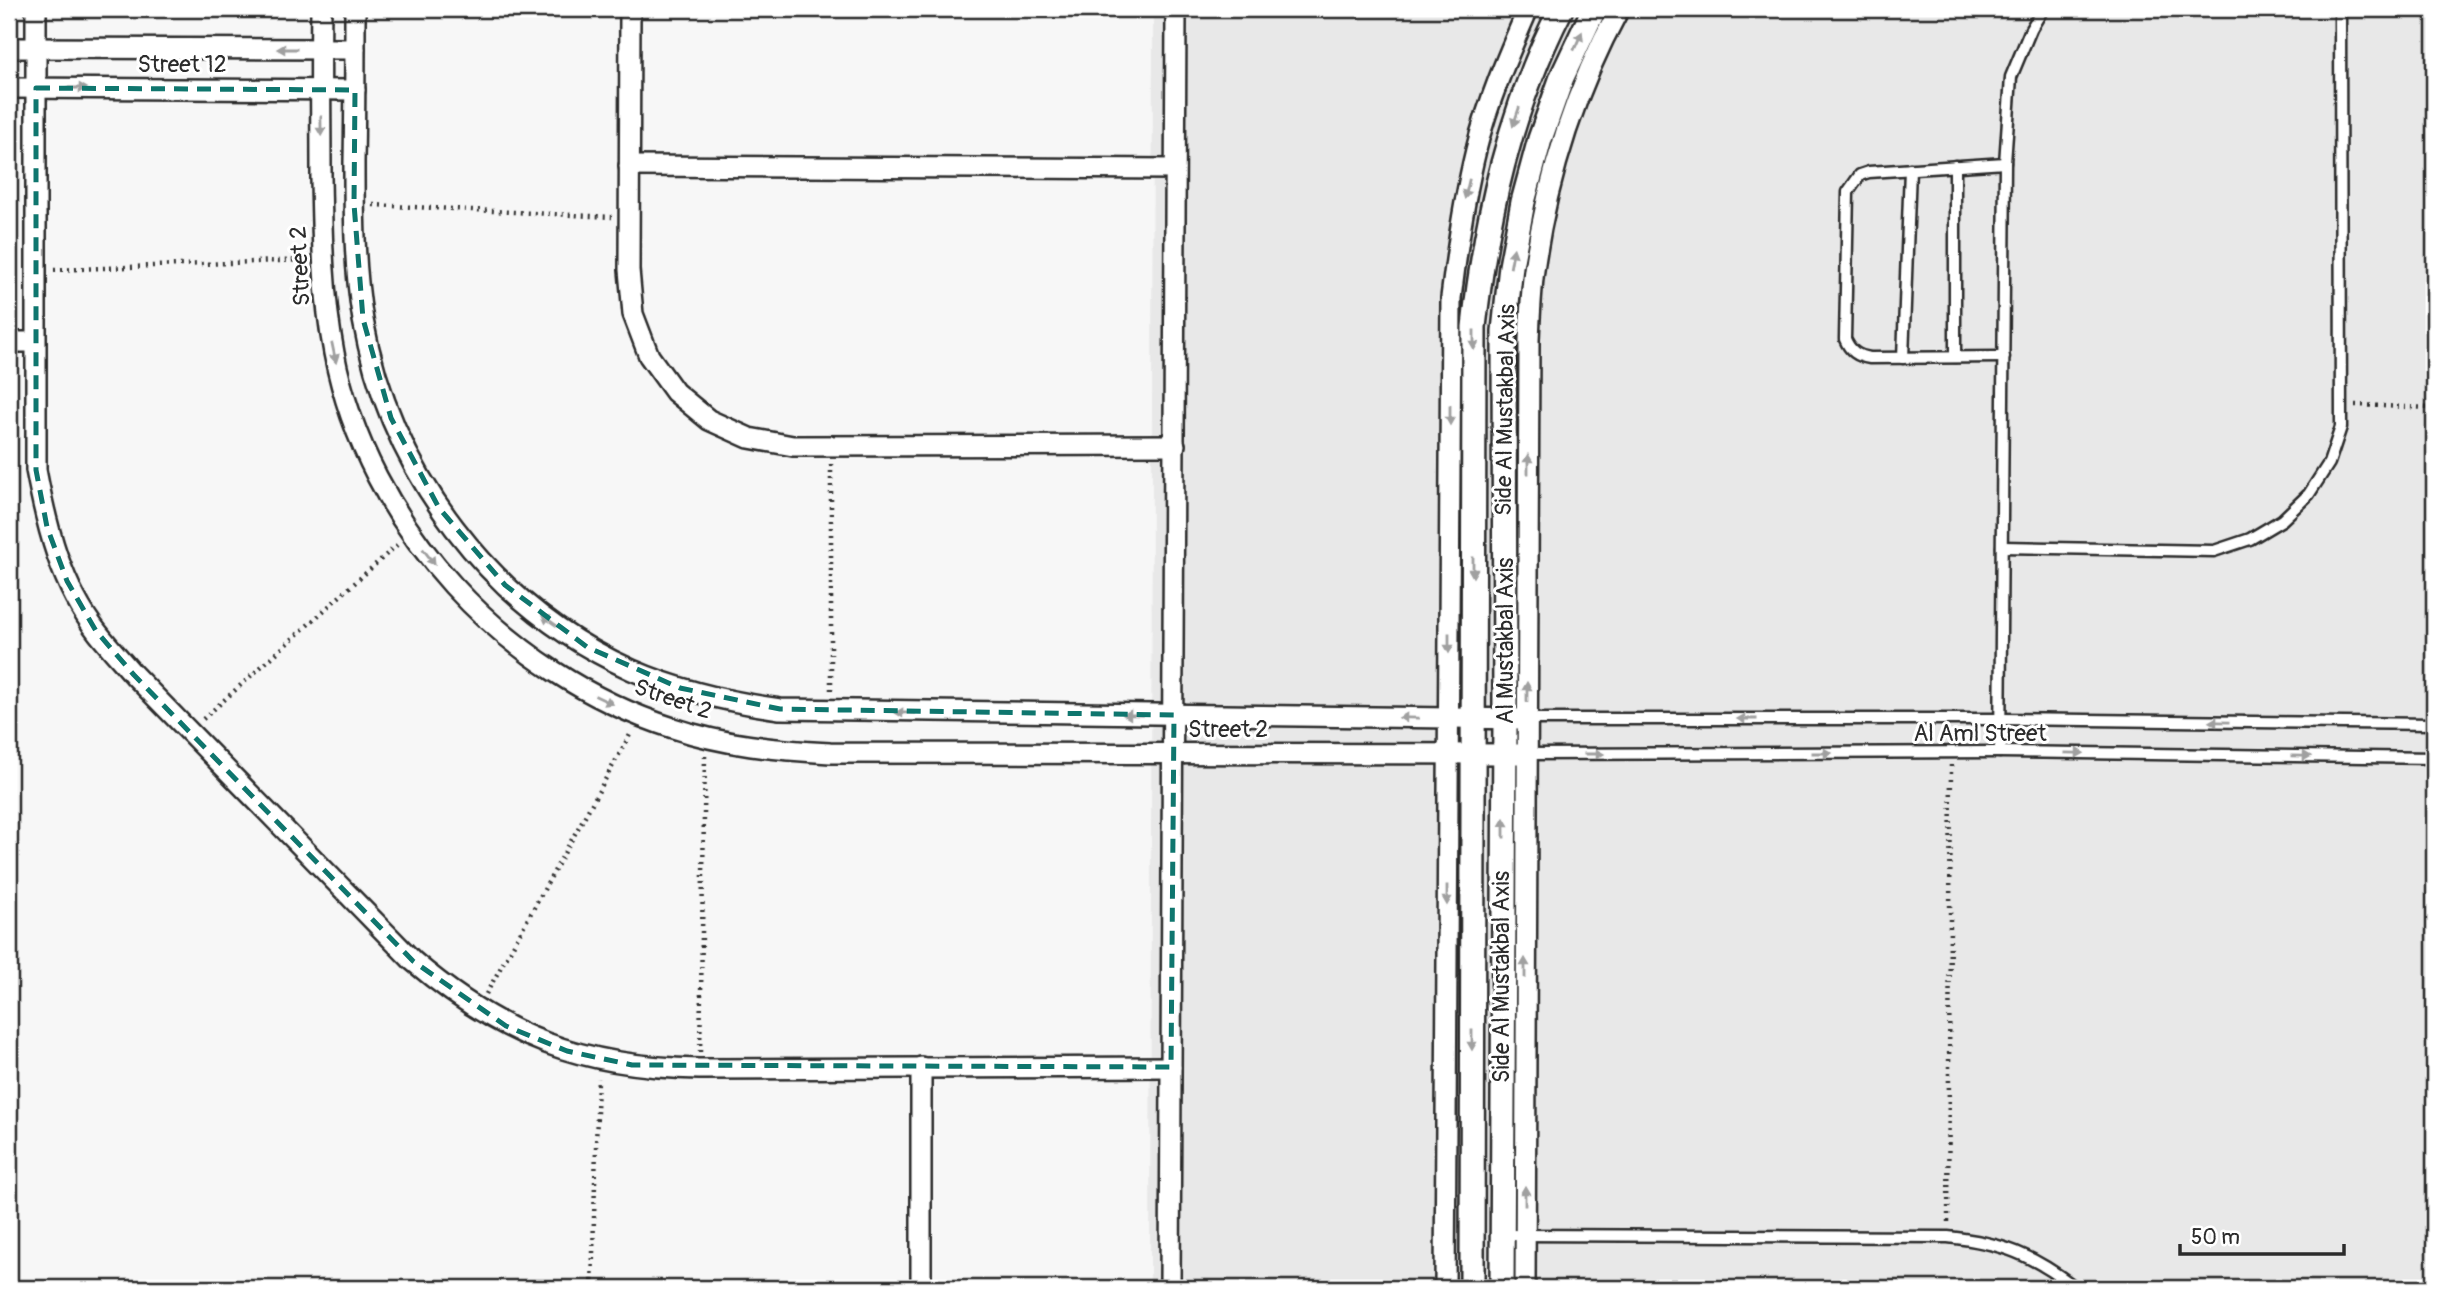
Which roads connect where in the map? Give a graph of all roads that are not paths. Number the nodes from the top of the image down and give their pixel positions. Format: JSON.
{"nodes":[{"id":1,"x":36,"y":9,"type":"edge"},
{"id":2,"x":321,"y":9,"type":"edge"},
{"id":3,"x":355,"y":9,"type":"edge"},
{"id":4,"x":630,"y":9,"type":"edge"},
{"id":5,"x":1176,"y":9,"type":"edge"},
{"id":6,"x":1528,"y":9,"type":"edge"},
{"id":7,"x":1561,"y":9,"type":"edge"},
{"id":8,"x":1594,"y":9,"type":"edge"},
{"id":9,"x":1619,"y":9,"type":"edge"},
{"id":10,"x":2043,"y":9,"type":"edge"},
{"id":11,"x":2340,"y":9,"type":"edge"},
{"id":12,"x":9,"y":48,"type":"edge"},
{"id":13,"x":36,"y":48,"type":"junction"},
{"id":14,"x":321,"y":49,"type":"junction"},
{"id":15,"x":355,"y":49,"type":"junction"},
{"id":16,"x":9,"y":88,"type":"edge"},
{"id":17,"x":36,"y":88,"type":"junction"},
{"id":18,"x":320,"y":90,"type":"junction"},
{"id":19,"x":355,"y":90,"type":"junction"},
{"id":20,"x":2005,"y":163,"type":"junction"},
{"id":21,"x":629,"y":166,"type":"junction"},
{"id":22,"x":1955,"y":166,"type":"junction"},
{"id":23,"x":1175,"y":169,"type":"junction"},
{"id":24,"x":1910,"y":169,"type":"junction"},
{"id":25,"x":9,"y":342,"type":"edge"},
{"id":26,"x":35,"y":342,"type":"junction"},
{"id":27,"x":1955,"y":357,"type":"junction"},
{"id":28,"x":2004,"y":357,"type":"junction"},
{"id":29,"x":1903,"y":358,"type":"junction"},
{"id":30,"x":1175,"y":445,"type":"junction"},
{"id":31,"x":2002,"y":547,"type":"junction"},
{"id":32,"x":1174,"y":715,"type":"junction"},
{"id":33,"x":1449,"y":719,"type":"junction"},
{"id":34,"x":1473,"y":719,"type":"junction"},
{"id":35,"x":1516,"y":719,"type":"junction"},
{"id":36,"x":2001,"y":719,"type":"junction"},
{"id":37,"x":2434,"y":724,"type":"edge"},
{"id":38,"x":2000,"y":752,"type":"junction"},
{"id":39,"x":1174,"y":753,"type":"junction"},
{"id":40,"x":1448,"y":754,"type":"junction"},
{"id":41,"x":1472,"y":754,"type":"junction"},
{"id":42,"x":1515,"y":754,"type":"junction"},
{"id":43,"x":2434,"y":758,"type":"edge"},
{"id":44,"x":921,"y":1067,"type":"junction"},
{"id":45,"x":1171,"y":1067,"type":"junction"},
{"id":46,"x":1502,"y":1235,"type":"junction"},
{"id":47,"x":1525,"y":1235,"type":"junction"},
{"id":48,"x":920,"y":1288,"type":"edge"},
{"id":49,"x":1170,"y":1288,"type":"edge"},
{"id":50,"x":1445,"y":1288,"type":"edge"},
{"id":51,"x":1472,"y":1288,"type":"edge"},
{"id":52,"x":1502,"y":1288,"type":"edge"},
{"id":53,"x":1525,"y":1288,"type":"edge"},
{"id":54,"x":2076,"y":1288,"type":"edge"}],
"edges":[{"from":1,"to":13,"type":"street"},
{"from":2,"to":14,"type":"street","name":"Street 2"},
{"from":3,"to":15,"type":"street","name":"Street 2"},
{"from":4,"to":21,"type":"street"},
{"from":5,"to":23,"type":"street"},
{"from":6,"to":33,"type":"street","one_way":true},
{"from":7,"to":34,"type":"street","name":"Al Mustakbal Axis","one_way":true},
{"from":35,"to":8,"type":"street","name":"Al Mustakbal Axis","one_way":true},
{"from":35,"to":9,"type":"street","name":"Side Al Mustakbal Axis","one_way":true},
{"from":10,"to":20,"type":"lane"},
{"from":11,"to":31,"type":"lane"},
{"from":12,"to":13,"type":"street","name":"Street 12"},
{"from":14,"to":13,"type":"street","name":"Street 12","one_way":true},
{"from":13,"to":17,"type":"street"},
{"from":14,"to":15,"type":"street","name":"Street 12"},
{"from":14,"to":18,"type":"street","name":"Street 2"},
{"from":15,"to":19,"type":"street","name":"Street 2"},
{"from":16,"to":17,"type":"street","name":"Street 12"},
{"from":17,"to":18,"type":"street","name":"Street 12","one_way":true},
{"from":17,"to":26,"type":"street"},
{"from":18,"to":19,"type":"street","name":"Street 12"},
{"from":18,"to":39,"type":"street","name":"Street 2","one_way":true},
{"from":32,"to":19,"type":"street","name":"Street 2","one_way":true},
{"from":20,"to":22,"type":"lane"},
{"from":20,"to":28,"type":"lane"},
{"from":21,"to":23,"type":"street"},
{"from":21,"to":30,"type":"street"},
{"from":22,"to":24,"type":"lane"},
{"from":22,"to":27,"type":"lane"},
{"from":23,"to":30,"type":"street"},
{"from":24,"to":29,"type":"lane"},
{"from":24,"to":29,"type":"lane"},
{"from":25,"to":26,"type":"street"},
{"from":26,"to":44,"type":"street"},
{"from":27,"to":28,"type":"lane"},
{"from":27,"to":29,"type":"lane"},
{"from":28,"to":31,"type":"lane"},
{"from":30,"to":32,"type":"street"},
{"from":31,"to":36,"type":"lane"},
{"from":33,"to":32,"type":"street","name":"Street 2","one_way":true},
{"from":32,"to":39,"type":"street"},
{"from":33,"to":34,"type":"street","name":"Street 2"},
{"from":33,"to":40,"type":"street"},
{"from":34,"to":35,"type":"street","name":"Street 2"},
{"from":34,"to":41,"type":"street","name":"Al Mustakbal Axis"},
{"from":36,"to":35,"type":"lane","name":"Al Aml Street","one_way":true},
{"from":35,"to":42,"type":"street","name":"Al Mustakbal Axis"},
{"from":37,"to":36,"type":"lane","name":"Al Aml Street","one_way":true},
{"from":36,"to":38,"type":"lane"},
{"from":42,"to":38,"type":"lane","name":"Al Aml Street","one_way":true},
{"from":38,"to":43,"type":"lane","name":"Al Aml Street","one_way":true},
{"from":39,"to":40,"type":"street","name":"Street 2"},
{"from":39,"to":45,"type":"street"},
{"from":40,"to":41,"type":"street","name":"Street 2"},
{"from":40,"to":50,"type":"street","one_way":true},
{"from":41,"to":42,"type":"street","name":"Street 2"},
{"from":41,"to":51,"type":"street","name":"Al Mustakbal Axis","one_way":true},
{"from":46,"to":42,"type":"street","name":"Al Mustakbal Axis","one_way":true},
{"from":47,"to":42,"type":"street","name":"Side Al Mustakbal Axis","one_way":true},
{"from":44,"to":45,"type":"street"},
{"from":44,"to":48,"type":"street"},
{"from":45,"to":49,"type":"street"},
{"from":46,"to":47,"type":"lane"},
{"from":46,"to":52,"type":"street","name":"Al Mustakbal Axis"},
{"from":47,"to":53,"type":"street","name":"Side Al Mustakbal Axis"},
{"from":47,"to":54,"type":"lane"}]}
